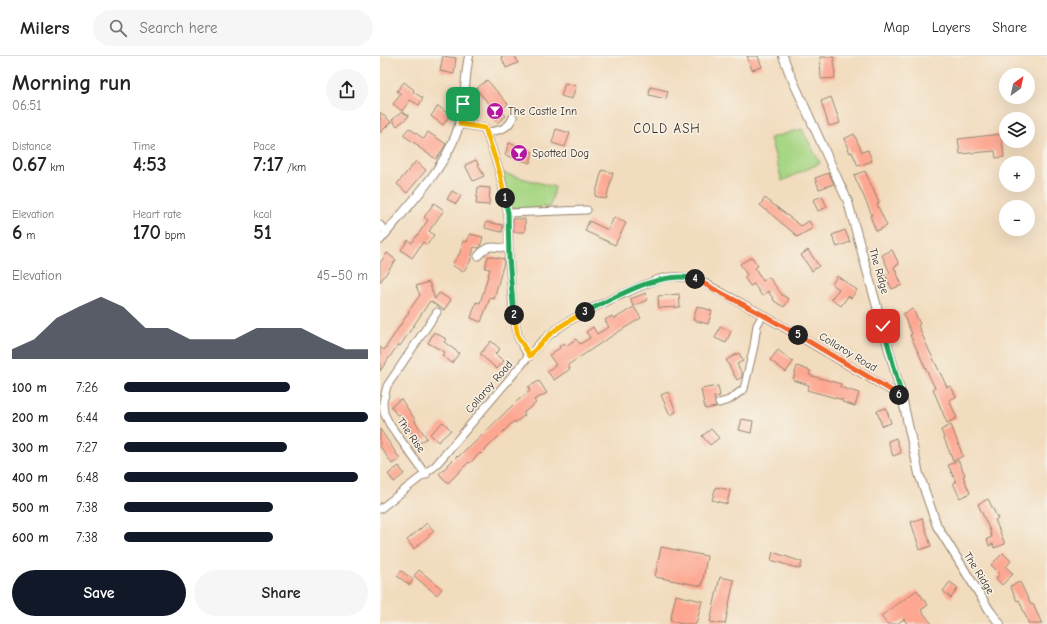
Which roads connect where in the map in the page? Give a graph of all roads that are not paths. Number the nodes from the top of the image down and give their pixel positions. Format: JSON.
{"nodes":[{"id":1,"x":469,"y":56,"type":"edge"},
{"id":2,"x":783,"y":56,"type":"edge"},
{"id":3,"x":514,"y":117,"type":"dead end"},
{"id":4,"x":460,"y":124,"type":"junction"},
{"id":5,"x":486,"y":132,"type":"junction"},
{"id":6,"x":587,"y":210,"type":"dead end"},
{"id":7,"x":508,"y":213,"type":"junction"},
{"id":8,"x":380,"y":225,"type":"edge"},
{"id":9,"x":386,"y":232,"type":"junction"},
{"id":10,"x":380,"y":240,"type":"edge"},
{"id":11,"x":509,"y":249,"type":"junction"},
{"id":12,"x":478,"y":256,"type":"dead end"},
{"id":13,"x":437,"y":312,"type":"dead end"},
{"id":14,"x":763,"y":315,"type":"junction"},
{"id":15,"x":530,"y":356,"type":"junction"},
{"id":16,"x":902,"y":397,"type":"junction"},
{"id":17,"x":719,"y":403,"type":"dead end"},
{"id":18,"x":426,"y":475,"type":"junction"},
{"id":19,"x":380,"y":510,"type":"edge"},
{"id":20,"x":1000,"y":624,"type":"edge"}],
"edges":[{"from":1,"to":4,"type":"street"},
{"from":2,"to":16,"type":"street","name":"The Ridge"},
{"from":3,"to":5,"type":"street"},
{"from":4,"to":5,"type":"street"},
{"from":4,"to":9,"type":"street"},
{"from":5,"to":7,"type":"street"},
{"from":6,"to":7,"type":"street"},
{"from":7,"to":11,"type":"street"},
{"from":8,"to":9,"type":"street"},
{"from":9,"to":10,"type":"street"},
{"from":11,"to":12,"type":"street"},
{"from":11,"to":15,"type":"street"},
{"from":13,"to":18,"type":"street","name":"The Rise"},
{"from":14,"to":15,"type":"street","name":"Collaroy Road"},
{"from":14,"to":16,"type":"street","name":"Collaroy Road"},
{"from":14,"to":17,"type":"street"},
{"from":15,"to":18,"type":"street","name":"Collaroy Road"},
{"from":16,"to":20,"type":"street","name":"The Ridge"},
{"from":18,"to":19,"type":"street","name":"Collaroy Road"}]}
